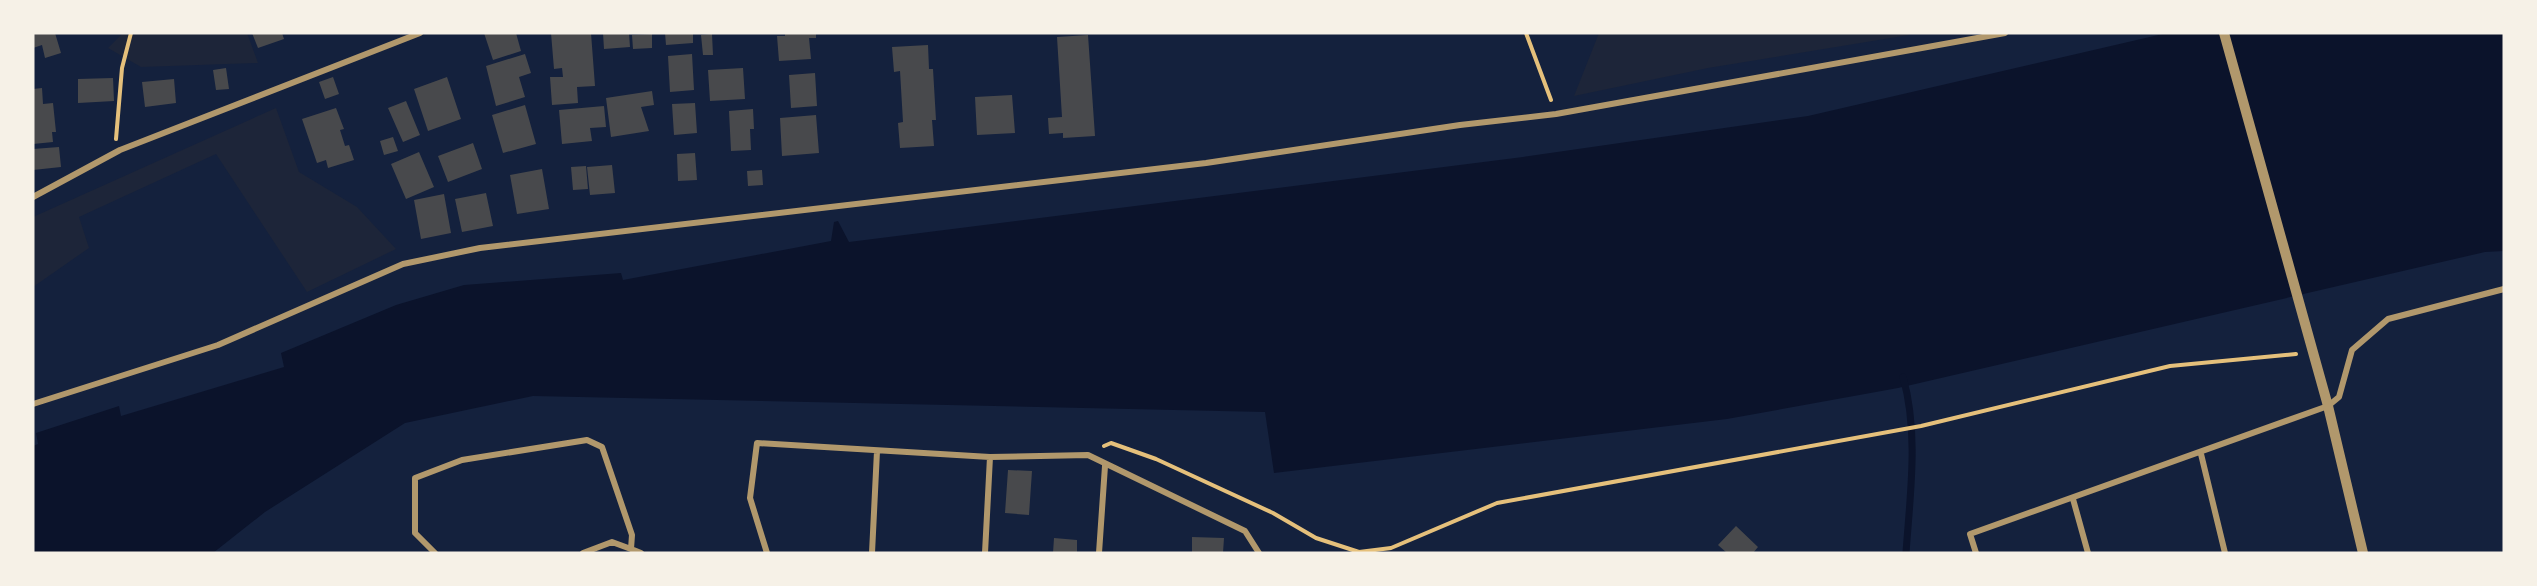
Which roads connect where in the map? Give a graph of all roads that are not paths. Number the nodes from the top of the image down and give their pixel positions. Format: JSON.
{"nodes":[{"id":1,"x":420,"y":33,"type":"edge"},
{"id":2,"x":2005,"y":33,"type":"edge"},
{"id":3,"x":2224,"y":33,"type":"edge"},
{"id":4,"x":33,"y":197,"type":"edge"},
{"id":5,"x":2504,"y":289,"type":"edge"},
{"id":6,"x":33,"y":404,"type":"edge"},
{"id":7,"x":2328,"y":406,"type":"junction"},
{"id":8,"x":877,"y":451,"type":"junction"},
{"id":9,"x":2201,"y":454,"type":"junction"},
{"id":10,"x":990,"y":457,"type":"junction"},
{"id":11,"x":1105,"y":466,"type":"junction"},
{"id":12,"x":2073,"y":499,"type":"junction"},
{"id":13,"x":631,"y":549,"type":"junction"},
{"id":14,"x":435,"y":553,"type":"edge"},
{"id":15,"x":583,"y":553,"type":"edge"},
{"id":16,"x":641,"y":553,"type":"edge"},
{"id":17,"x":766,"y":553,"type":"edge"},
{"id":18,"x":872,"y":553,"type":"edge"},
{"id":19,"x":985,"y":553,"type":"edge"},
{"id":20,"x":1099,"y":553,"type":"edge"},
{"id":21,"x":1259,"y":553,"type":"edge"},
{"id":22,"x":1976,"y":553,"type":"edge"},
{"id":23,"x":2088,"y":553,"type":"edge"},
{"id":24,"x":2225,"y":553,"type":"edge"},
{"id":25,"x":2363,"y":553,"type":"edge"}],
"edges":[{"from":1,"to":4,"type":"street"},
{"from":2,"to":6,"type":"street"},
{"from":3,"to":7,"type":"street"},
{"from":5,"to":7,"type":"street"},
{"from":7,"to":9,"type":"street"},
{"from":7,"to":25,"type":"street"},
{"from":8,"to":10,"type":"street"},
{"from":8,"to":17,"type":"street"},
{"from":8,"to":18,"type":"street"},
{"from":9,"to":12,"type":"street"},
{"from":9,"to":24,"type":"street"},
{"from":10,"to":11,"type":"street"},
{"from":10,"to":19,"type":"street"},
{"from":11,"to":20,"type":"street"},
{"from":11,"to":21,"type":"street"},
{"from":12,"to":22,"type":"street"},
{"from":12,"to":23,"type":"street"},
{"from":13,"to":14,"type":"street"},
{"from":13,"to":15,"type":"street"},
{"from":13,"to":16,"type":"street"}]}
